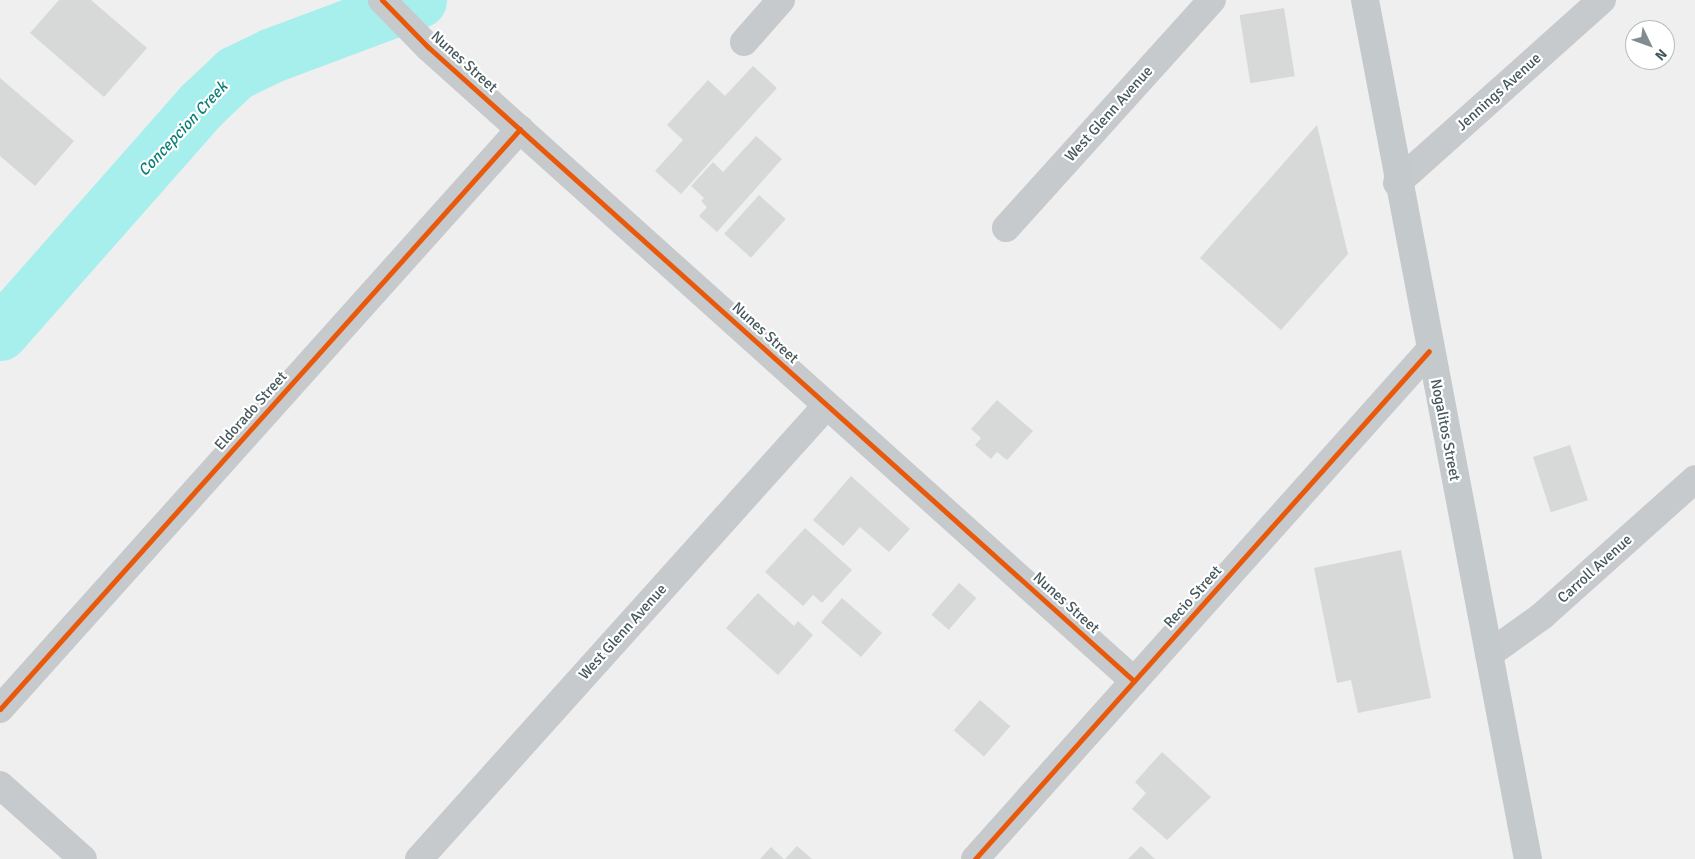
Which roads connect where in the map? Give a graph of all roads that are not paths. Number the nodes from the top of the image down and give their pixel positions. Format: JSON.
{"nodes":[{"id":1,"x":382,"y":0,"type":"edge"},
{"id":2,"x":782,"y":0,"type":"edge"},
{"id":3,"x":1212,"y":0,"type":"edge"},
{"id":4,"x":1364,"y":0,"type":"edge"},
{"id":5,"x":1602,"y":0,"type":"edge"},
{"id":6,"x":744,"y":42,"type":"dead end"},
{"id":7,"x":520,"y":129,"type":"junction"},
{"id":8,"x":1397,"y":183,"type":"junction"},
{"id":9,"x":1006,"y":228,"type":"dead end"},
{"id":10,"x":1429,"y":351,"type":"junction"},
{"id":11,"x":827,"y":405,"type":"junction"},
{"id":12,"x":1695,"y":478,"type":"edge"},
{"id":13,"x":1489,"y":654,"type":"junction"},
{"id":14,"x":1134,"y":681,"type":"junction"},
{"id":15,"x":0,"y":709,"type":"edge"},
{"id":16,"x":0,"y":785,"type":"edge"},
{"id":17,"x":83,"y":859,"type":"edge"},
{"id":18,"x":419,"y":859,"type":"edge"},
{"id":19,"x":975,"y":859,"type":"edge"},
{"id":20,"x":1528,"y":859,"type":"edge"}],
"edges":[{"from":1,"to":7,"type":"street","name":"Nunes Street"},
{"from":2,"to":6,"type":"street"},
{"from":3,"to":9,"type":"street","name":"West Glenn Avenue"},
{"from":4,"to":8,"type":"main road","name":"Nogalitos Street"},
{"from":5,"to":8,"type":"street","name":"Jennings Avenue"},
{"from":7,"to":11,"type":"street","name":"Nunes Street"},
{"from":7,"to":15,"type":"street","name":"Eldorado Street"},
{"from":8,"to":10,"type":"main road","name":"Nogalitos Street"},
{"from":10,"to":13,"type":"main road","name":"Nogalitos Street"},
{"from":10,"to":14,"type":"street","name":"Recio Street"},
{"from":11,"to":14,"type":"street","name":"Nunes Street"},
{"from":11,"to":18,"type":"street","name":"West Glenn Avenue"},
{"from":12,"to":13,"type":"street","name":"Carroll Avenue"},
{"from":13,"to":20,"type":"main road","name":"Nogalitos Street"},
{"from":14,"to":19,"type":"street","name":"Recio Street"},
{"from":16,"to":17,"type":"street"}]}
